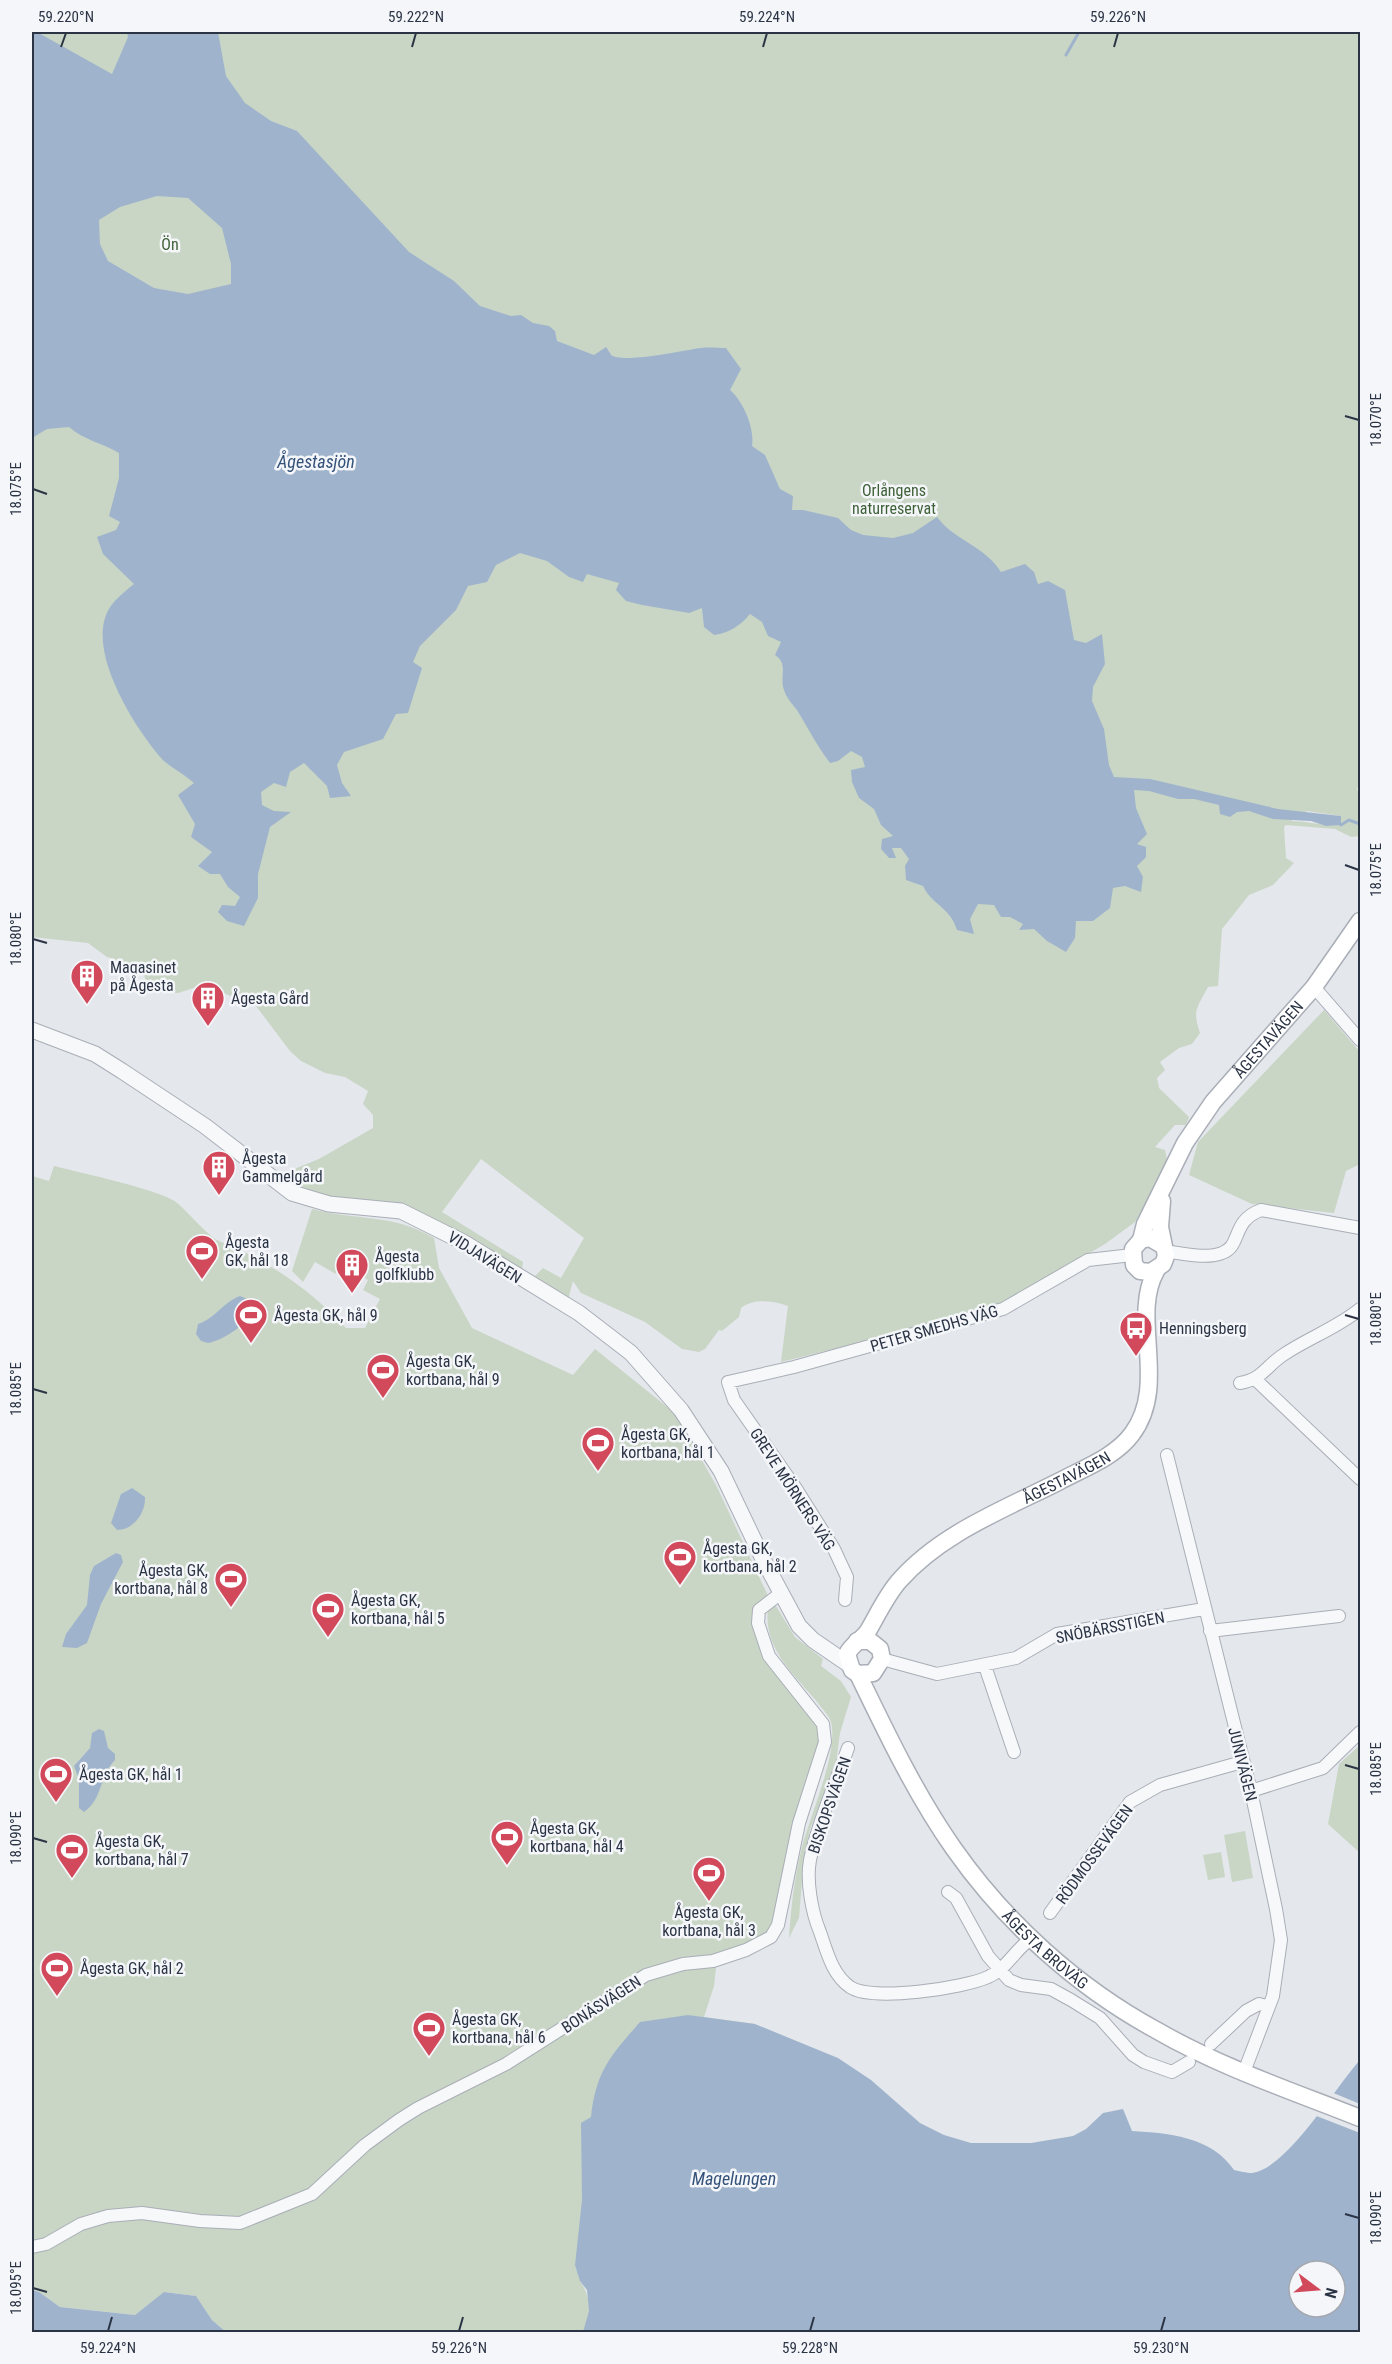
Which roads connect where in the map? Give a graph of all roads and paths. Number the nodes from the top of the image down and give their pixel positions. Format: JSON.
{"nodes":[{"id":1,"x":1360,"y":921,"type":"edge"},
{"id":2,"x":1314,"y":987,"type":"junction"},
{"id":3,"x":32,"y":1030,"type":"edge"},
{"id":4,"x":1360,"y":1038,"type":"edge"},
{"id":5,"x":1164,"y":1191,"type":"junction"},
{"id":6,"x":1360,"y":1228,"type":"edge"},
{"id":7,"x":1141,"y":1240,"type":"junction"},
{"id":8,"x":1164,"y":1251,"type":"junction"},
{"id":9,"x":1132,"y":1255,"type":"junction"},
{"id":10,"x":1148,"y":1271,"type":"junction"},
{"id":11,"x":1360,"y":1309,"type":"edge"},
{"id":12,"x":1256,"y":1380,"type":"junction"},
{"id":13,"x":728,"y":1383,"type":"joint"},
{"id":14,"x":1240,"y":1383,"type":"dead end"},
{"id":15,"x":1167,"y":1455,"type":"dead end"},
{"id":16,"x":1360,"y":1479,"type":"edge"},
{"id":17,"x":890,"y":1592,"type":"junction"},
{"id":18,"x":781,"y":1593,"type":"junction"},
{"id":19,"x":845,"y":1600,"type":"dead end"},
{"id":20,"x":1204,"y":1609,"type":"junction"},
{"id":21,"x":1339,"y":1616,"type":"dead end"},
{"id":22,"x":1210,"y":1631,"type":"junction"},
{"id":23,"x":813,"y":1640,"type":"junction"},
{"id":24,"x":854,"y":1644,"type":"junction"},
{"id":25,"x":880,"y":1659,"type":"junction"},
{"id":26,"x":985,"y":1666,"type":"junction"},
{"id":27,"x":853,"y":1669,"type":"junction"},
{"id":28,"x":879,"y":1713,"type":"junction"},
{"id":29,"x":1360,"y":1732,"type":"edge"},
{"id":30,"x":848,"y":1748,"type":"dead end"},
{"id":31,"x":1014,"y":1752,"type":"dead end"},
{"id":32,"x":1242,"y":1762,"type":"junction"},
{"id":33,"x":1251,"y":1791,"type":"junction"},
{"id":34,"x":948,"y":1892,"type":"dead end"},
{"id":35,"x":1050,"y":1913,"type":"dead end"},
{"id":36,"x":1032,"y":1938,"type":"junction"},
{"id":37,"x":999,"y":1971,"type":"junction"},
{"id":38,"x":1267,"y":2006,"type":"junction"},
{"id":39,"x":1212,"y":2044,"type":"dead end"},
{"id":40,"x":1189,"y":2062,"type":"dead end"},
{"id":41,"x":1245,"y":2072,"type":"junction"},
{"id":42,"x":1360,"y":2118,"type":"edge"},
{"id":43,"x":32,"y":2247,"type":"edge"}],
"edges":[{"from":1,"to":2,"type":"main road","name":"ÅGESTAVÄGEN"},
{"from":2,"to":4,"type":"street"},
{"from":2,"to":5,"type":"main road","name":"ÅGESTAVÄGEN"},
{"from":3,"to":18,"type":"street","name":"VIDJAVÄGEN"},
{"from":5,"to":7,"type":"main road","name":"ÅGESTAVÄGEN"},
{"from":5,"to":8,"type":"main road","name":"ÅGESTAVÄGEN"},
{"from":6,"to":8,"type":"street"},
{"from":7,"to":8,"type":"main road"},
{"from":7,"to":9,"type":"main road"},
{"from":8,"to":10,"type":"main road"},
{"from":9,"to":10,"type":"main road"},
{"from":9,"to":13,"type":"street","name":"PETER SMEDHS VÄG"},
{"from":10,"to":17,"type":"main road","name":"ÅGESTAVÄGEN"},
{"from":11,"to":12,"type":"street"},
{"from":12,"to":14,"type":"street"},
{"from":12,"to":16,"type":"street"},
{"from":13,"to":19,"type":"street","name":"GREVE MÖRNERS VÄG"},
{"from":15,"to":20,"type":"street","name":"JUNIVÄGEN"},
{"from":17,"to":24,"type":"main road","name":"ÅGESTAVÄGEN"},
{"from":17,"to":25,"type":"main road"},
{"from":18,"to":23,"type":"street","name":"VIDJAVÄGEN"},
{"from":18,"to":43,"type":"street","name":"BONÄSVÄGEN"},
{"from":20,"to":22,"type":"street","name":"JUNIVÄGEN"},
{"from":20,"to":26,"type":"street","name":"SNÖBÄRSSTIGEN"},
{"from":21,"to":22,"type":"street"},
{"from":22,"to":32,"type":"street","name":"JUNIVÄGEN"},
{"from":23,"to":24,"type":"street"},
{"from":23,"to":27,"type":"street","name":"VIDJAVÄGEN"},
{"from":24,"to":25,"type":"main road"},
{"from":24,"to":27,"type":"main road"},
{"from":25,"to":26,"type":"street","name":"SNÖBÄRSSTIGEN"},
{"from":25,"to":27,"type":"main road"},
{"from":25,"to":28,"type":"main road","name":"ÅGESTA BROVÄG"},
{"from":26,"to":31,"type":"street"},
{"from":27,"to":28,"type":"main road","name":"ÅGESTA BROVÄG"},
{"from":28,"to":36,"type":"main road","name":"ÅGESTA BROVÄG"},
{"from":29,"to":33,"type":"street"},
{"from":30,"to":37,"type":"street","name":"BISKOPSVÄGEN"},
{"from":32,"to":33,"type":"street","name":"JUNIVÄGEN"},
{"from":32,"to":35,"type":"street","name":"RÖDMOSSEVÄGEN"},
{"from":33,"to":38,"type":"street","name":"JUNIVÄGEN"},
{"from":34,"to":37,"type":"street"},
{"from":36,"to":37,"type":"street","name":"BISKOPSVÄGEN"},
{"from":36,"to":41,"type":"main road","name":"ÅGESTA BROVÄG"},
{"from":37,"to":40,"type":"street"},
{"from":38,"to":39,"type":"street"},
{"from":38,"to":41,"type":"street","name":"JUNIVÄGEN"},
{"from":41,"to":42,"type":"main road","name":"ÅGESTA BROVÄG"}]}
